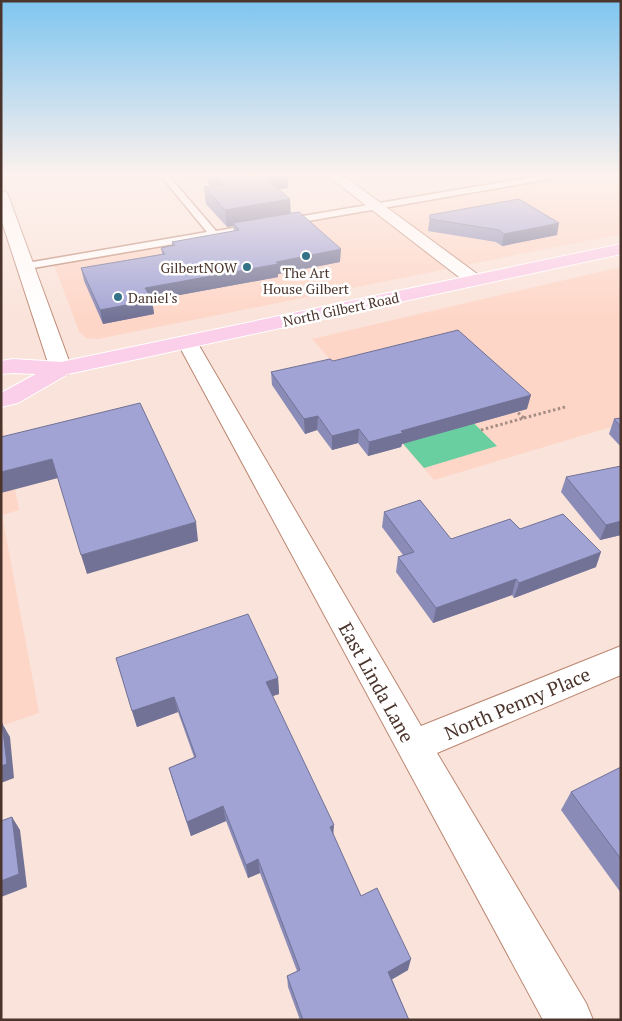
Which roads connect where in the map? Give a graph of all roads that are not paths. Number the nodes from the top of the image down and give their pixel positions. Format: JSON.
{"nodes":[{"id":1,"x":11,"y":224,"type":"edge"},
{"id":2,"x":205,"y":224,"type":"edge"},
{"id":3,"x":274,"y":224,"type":"edge"},
{"id":4,"x":399,"y":224,"type":"edge"},
{"id":5,"x":214,"y":234,"type":"junction"},
{"id":6,"x":621,"y":249,"type":"edge"},
{"id":7,"x":27,"y":266,"type":"junction"},
{"id":8,"x":474,"y":280,"type":"junction"},
{"id":9,"x":187,"y":342,"type":"junction"},
{"id":10,"x":1,"y":368,"type":"edge"},
{"id":11,"x":61,"y":369,"type":"junction"},
{"id":12,"x":1,"y":400,"type":"edge"},
{"id":13,"x":621,"y":660,"type":"edge"},
{"id":14,"x":413,"y":746,"type":"junction"},
{"id":15,"x":569,"y":1020,"type":"edge"}],
"edges":[{"from":1,"to":7,"type":"street"},
{"from":2,"to":5,"type":"lane"},
{"from":3,"to":5,"type":"lane"},
{"from":4,"to":8,"type":"street"},
{"from":5,"to":7,"type":"lane"},
{"from":6,"to":8,"type":"main road","name":"North Gilbert Road"},
{"from":7,"to":11,"type":"street"},
{"from":8,"to":9,"type":"main road","name":"North Gilbert Road"},
{"from":9,"to":11,"type":"main road","name":"North Gilbert Road"},
{"from":9,"to":14,"type":"street","name":"East Linda Lane"},
{"from":10,"to":11,"type":"main road","name":"North Gilbert Road"},
{"from":11,"to":12,"type":"main road","name":"North Gilbert Road"},
{"from":13,"to":14,"type":"street","name":"North Penny Place"},
{"from":14,"to":15,"type":"street","name":"East Linda Lane"}]}
